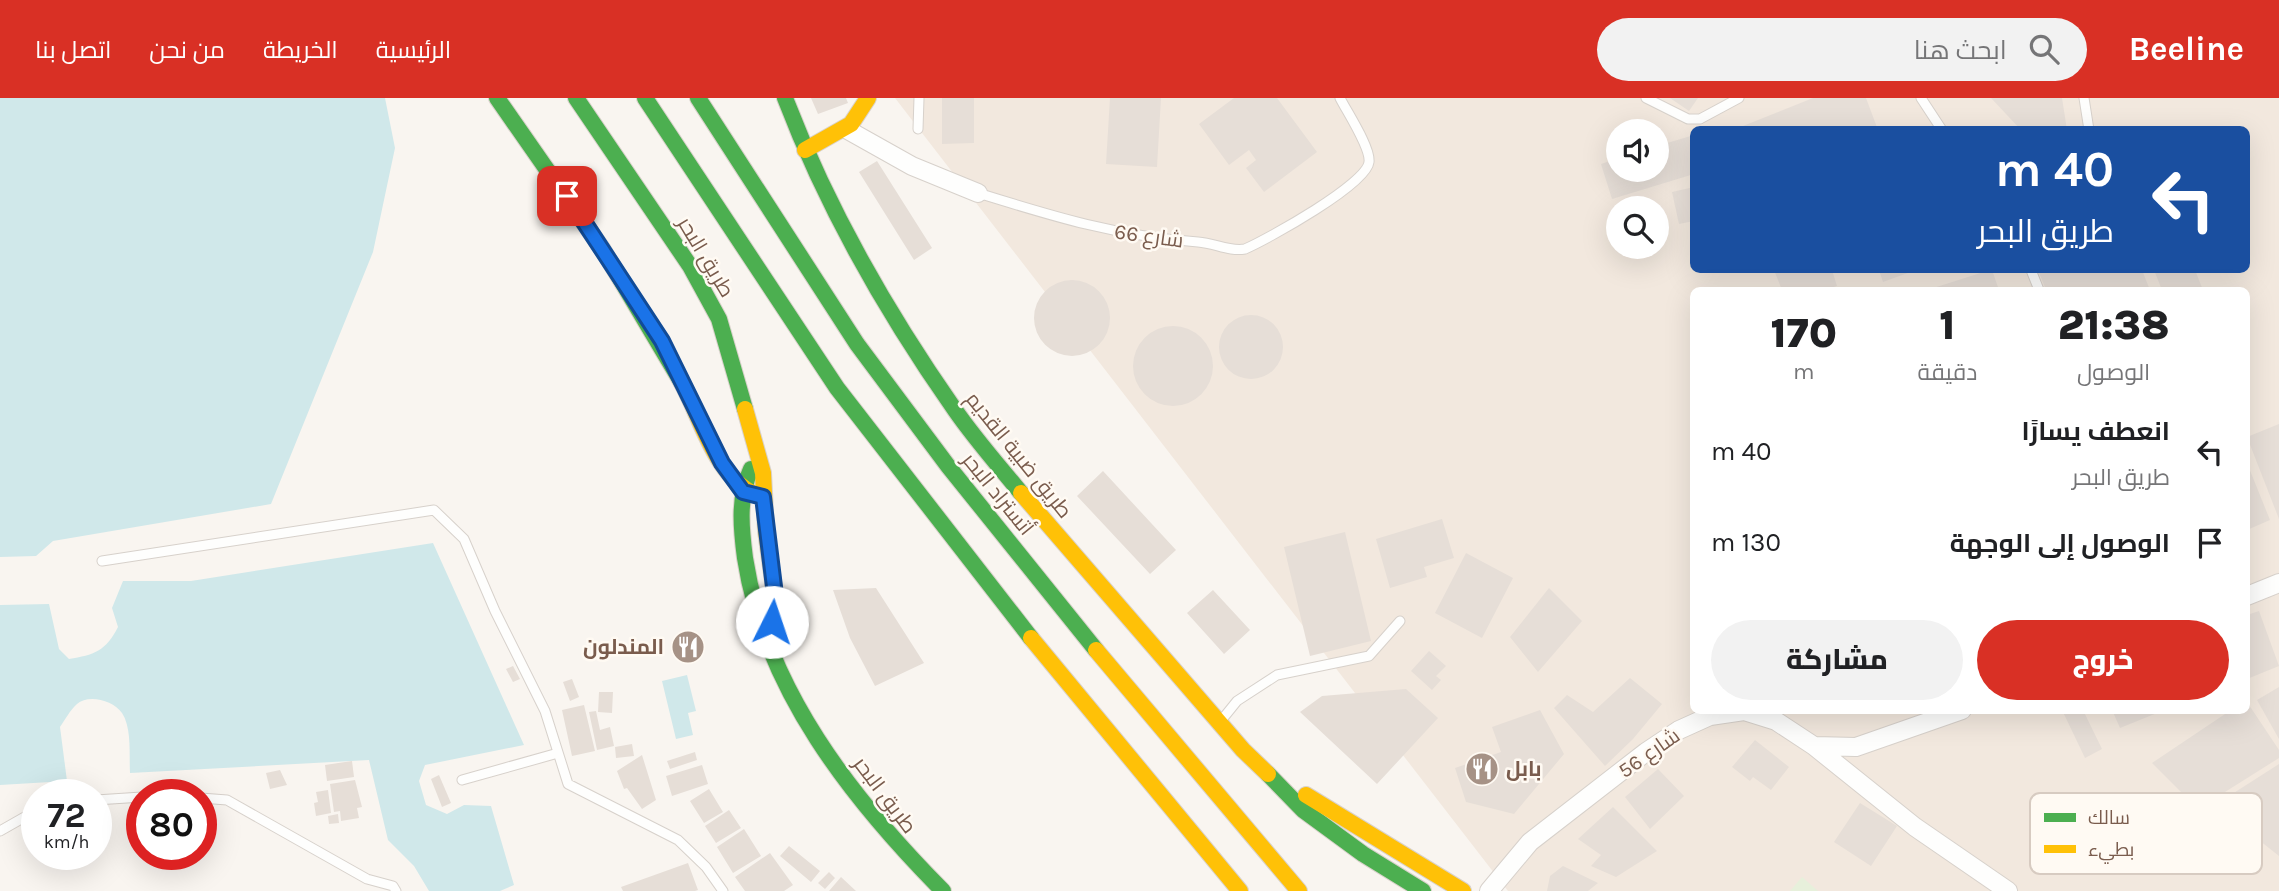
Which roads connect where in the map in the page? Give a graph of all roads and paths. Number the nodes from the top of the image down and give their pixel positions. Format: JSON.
{"nodes":[{"id":1,"x":497,"y":98,"type":"edge"},
{"id":2,"x":576,"y":98,"type":"edge"},
{"id":3,"x":645,"y":98,"type":"edge"},
{"id":4,"x":698,"y":98,"type":"edge"},
{"id":5,"x":785,"y":98,"type":"edge"},
{"id":6,"x":868,"y":98,"type":"edge"},
{"id":7,"x":919,"y":98,"type":"edge"},
{"id":8,"x":1340,"y":98,"type":"edge"},
{"id":9,"x":1646,"y":98,"type":"edge"},
{"id":10,"x":1739,"y":98,"type":"edge"},
{"id":11,"x":1921,"y":98,"type":"edge"},
{"id":12,"x":2084,"y":98,"type":"edge"},
{"id":13,"x":1939,"y":126,"type":"edge"},
{"id":14,"x":2088,"y":126,"type":"edge"},
{"id":15,"x":846,"y":129,"type":"junction"},
{"id":16,"x":918,"y":129,"type":"dead end"},
{"id":17,"x":805,"y":150,"type":"junction"},
{"id":18,"x":978,"y":192,"type":"joint"},
{"id":19,"x":757,"y":457,"type":"junction"},
{"id":20,"x":743,"y":492,"type":"junction"},
{"id":21,"x":763,"y":497,"type":"junction"},
{"id":22,"x":102,"y":561,"type":"dead end"},
{"id":23,"x":773,"y":563,"type":"junction"},
{"id":24,"x":744,"y":570,"type":"junction"},
{"id":25,"x":2279,"y":583,"type":"edge"},
{"id":26,"x":2250,"y":595,"type":"edge"},
{"id":27,"x":1400,"y":621,"type":"dead end"},
{"id":28,"x":769,"y":641,"type":"junction"},
{"id":29,"x":1724,"y":714,"type":"edge"},
{"id":30,"x":1754,"y":714,"type":"edge"},
{"id":31,"x":1951,"y":714,"type":"edge"},
{"id":32,"x":1219,"y":723,"type":"junction"},
{"id":33,"x":1814,"y":746,"type":"junction"},
{"id":34,"x":558,"y":753,"type":"junction"},
{"id":35,"x":462,"y":780,"type":"dead end"},
{"id":36,"x":1289,"y":792,"type":"junction"},
{"id":37,"x":217,"y":800,"type":"edge"},
{"id":38,"x":21,"y":819,"type":"edge"},
{"id":39,"x":0,"y":831,"type":"edge"},
{"id":40,"x":396,"y":891,"type":"edge"},
{"id":41,"x":723,"y":891,"type":"edge"},
{"id":42,"x":943,"y":891,"type":"edge"},
{"id":43,"x":1240,"y":891,"type":"edge"},
{"id":44,"x":1299,"y":891,"type":"edge"},
{"id":45,"x":1423,"y":891,"type":"edge"},
{"id":46,"x":1463,"y":891,"type":"edge"},
{"id":47,"x":1489,"y":891,"type":"edge"},
{"id":48,"x":2008,"y":891,"type":"edge"}],
"edges":[{"from":1,"to":20,"type":"main road"},
{"from":2,"to":19,"type":"main road","name":"طريق البحر"},
{"from":3,"to":43,"type":"main road"},
{"from":4,"to":44,"type":"main road","name":"أتستراد البحر"},
{"from":5,"to":17,"type":"main road","name":"طريق ضبية القديم"},
{"from":6,"to":15,"type":"main road"},
{"from":7,"to":16,"type":"lane"},
{"from":8,"to":18,"type":"lane","name":"شارع 66"},
{"from":9,"to":10,"type":"lane"},
{"from":11,"to":13,"type":"lane"},
{"from":12,"to":14,"type":"lane"},
{"from":15,"to":17,"type":"main road"},
{"from":15,"to":18,"type":"street","name":"شارع 66"},
{"from":17,"to":32,"type":"main road","name":"طريق ضبية القديم"},
{"from":19,"to":20,"type":"main road"},
{"from":19,"to":21,"type":"main road","name":"طريق البحر"},
{"from":20,"to":21,"type":"main road"},
{"from":20,"to":24,"type":"main road","name":"طريق البحر"},
{"from":21,"to":23,"type":"main road","name":"طريق البحر"},
{"from":22,"to":34,"type":"lane"},
{"from":23,"to":24,"type":"main road"},
{"from":23,"to":28,"type":"main road","name":"طريق البحر"},
{"from":24,"to":28,"type":"main road","name":"طريق البحر"},
{"from":25,"to":26,"type":"street"},
{"from":27,"to":32,"type":"lane"},
{"from":28,"to":42,"type":"main road","name":"طريق البحر"},
{"from":29,"to":47,"type":"street","name":"شارع 56"},
{"from":30,"to":33,"type":"street","name":"شارع 56"},
{"from":31,"to":33,"type":"street"},
{"from":32,"to":36,"type":"main road","name":"طريق ضبية القديم"},
{"from":33,"to":48,"type":"street","name":"شارع 56"},
{"from":34,"to":35,"type":"lane"},
{"from":34,"to":41,"type":"lane"},
{"from":36,"to":45,"type":"main road","name":"طريق ضبية القديم"},
{"from":36,"to":46,"type":"main road","name":"طريق ضبية القديم"},
{"from":37,"to":40,"type":"lane"},
{"from":38,"to":39,"type":"lane"}]}
